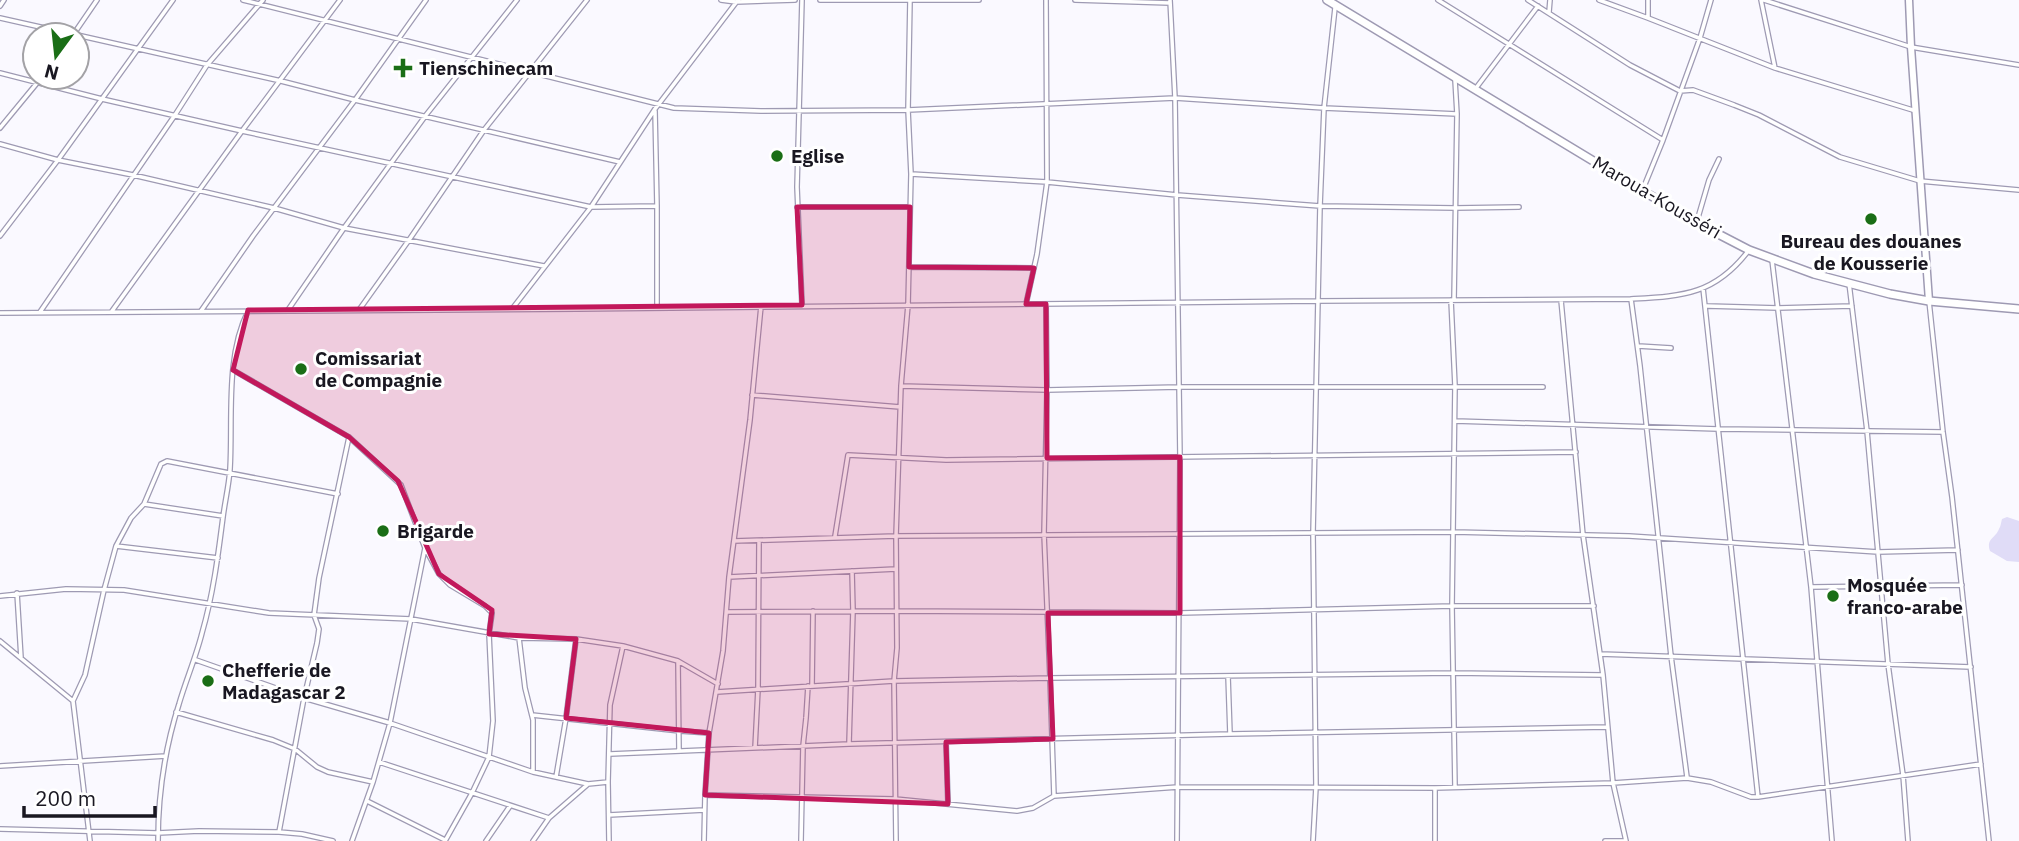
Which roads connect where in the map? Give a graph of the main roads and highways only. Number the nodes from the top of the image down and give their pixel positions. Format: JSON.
{"nodes":[{"id":1,"x":1327,"y":0,"type":"edge"},
{"id":2,"x":1909,"y":0,"type":"edge"},
{"id":3,"x":1928,"y":301,"type":"junction"},
{"id":4,"x":2019,"y":309,"type":"edge"}],
"edges":[{"from":1,"to":3,"type":"highway","name":"Maroua-Kousséri"},
{"from":2,"to":3,"type":"main road"},
{"from":3,"to":4,"type":"highway","name":"Maroua-Kousséri"}]}
